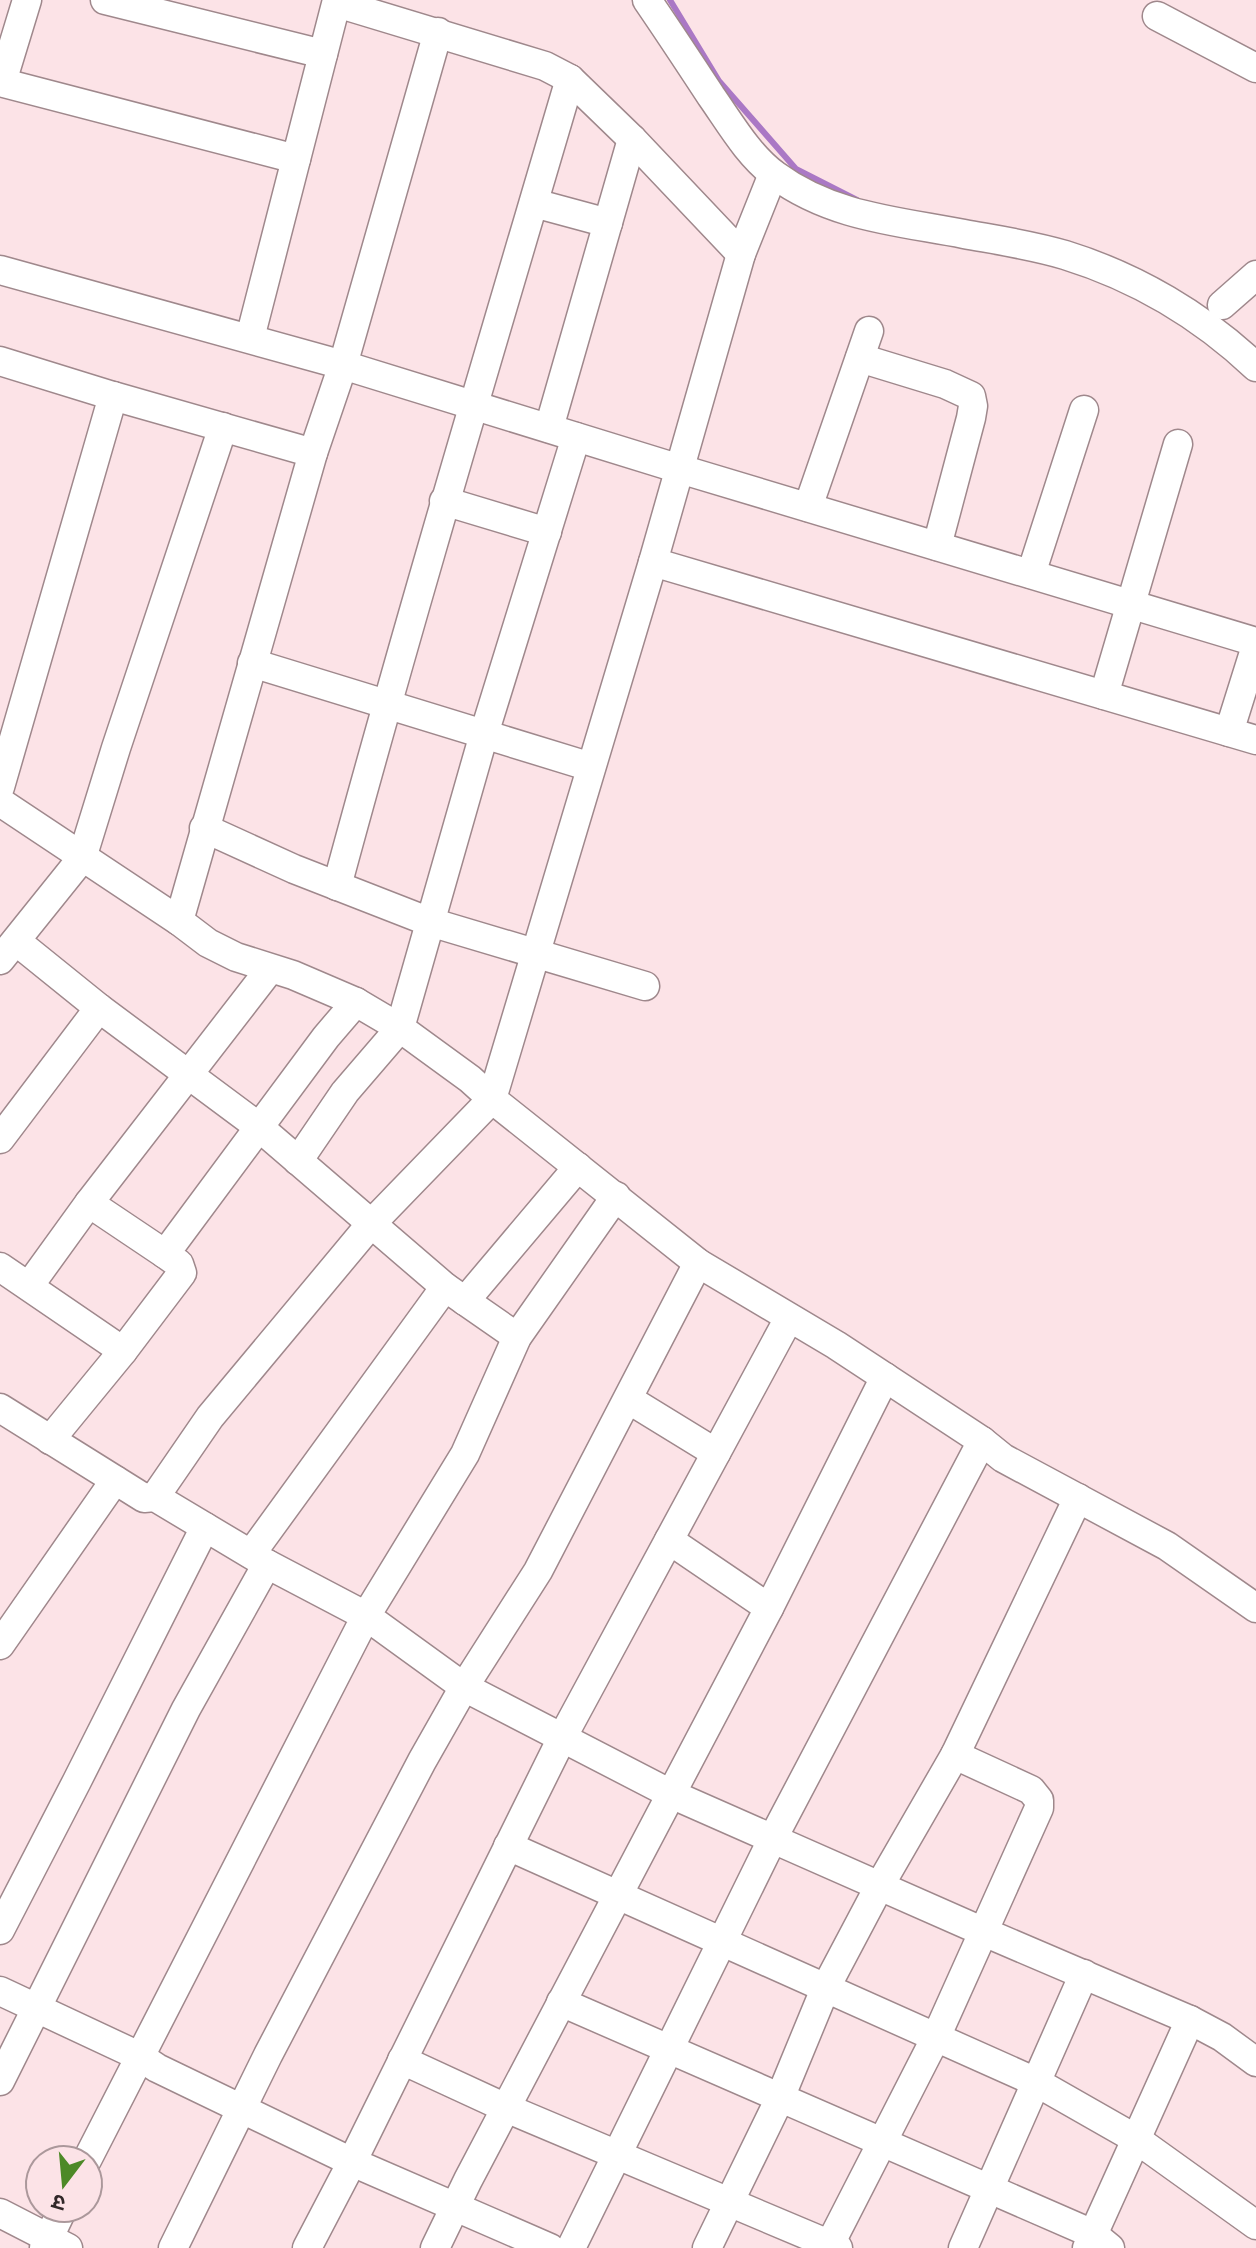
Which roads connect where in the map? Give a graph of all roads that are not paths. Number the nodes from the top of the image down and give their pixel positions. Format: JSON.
{"nodes":[{"id":1,"x":27,"y":0,"type":"edge"},
{"id":2,"x":647,"y":0,"type":"edge"},
{"id":3,"x":337,"y":1,"type":"edge"},
{"id":4,"x":120,"y":2,"type":"edge"},
{"id":5,"x":1157,"y":16,"type":"dead end"},
{"id":6,"x":438,"y":32,"type":"junction"},
{"id":7,"x":323,"y":54,"type":"junction"},
{"id":8,"x":1256,"y":68,"type":"edge"},
{"id":9,"x":570,"y":79,"type":"junction"},
{"id":10,"x":1,"y":82,"type":"edge"},
{"id":11,"x":632,"y":139,"type":"junction"},
{"id":12,"x":296,"y":159,"type":"junction"},
{"id":13,"x":773,"y":174,"type":"junction"},
{"id":14,"x":534,"y":203,"type":"junction"},
{"id":15,"x":608,"y":223,"type":"junction"},
{"id":16,"x":741,"y":254,"type":"junction"},
{"id":17,"x":0,"y":270,"type":"edge"},
{"id":18,"x":1256,"y":275,"type":"edge"},
{"id":19,"x":1222,"y":305,"type":"dead end"},
{"id":20,"x":869,"y":331,"type":"dead end"},
{"id":21,"x":250,"y":338,"type":"junction"},
{"id":22,"x":860,"y":358,"type":"junction"},
{"id":23,"x":0,"y":361,"type":"edge"},
{"id":24,"x":343,"y":365,"type":"junction"},
{"id":25,"x":1256,"y":367,"type":"edge"},
{"id":26,"x":113,"y":396,"type":"junction"},
{"id":27,"x":473,"y":405,"type":"junction"},
{"id":28,"x":1084,"y":410,"type":"dead end"},
{"id":29,"x":223,"y":427,"type":"junction"},
{"id":30,"x":549,"y":428,"type":"junction"},
{"id":31,"x":576,"y":437,"type":"junction"},
{"id":32,"x":1178,"y":444,"type":"dead end"},
{"id":33,"x":313,"y":453,"type":"junction"},
{"id":34,"x":680,"y":469,"type":"junction"},
{"id":35,"x":444,"y":501,"type":"junction"},
{"id":36,"x":808,"y":507,"type":"junction"},
{"id":37,"x":547,"y":532,"type":"junction"},
{"id":38,"x":937,"y":546,"type":"junction"},
{"id":39,"x":653,"y":562,"type":"junction"},
{"id":40,"x":1031,"y":574,"type":"junction"},
{"id":41,"x":1132,"y":604,"type":"junction"},
{"id":42,"x":1256,"y":644,"type":"edge"},
{"id":43,"x":252,"y":663,"type":"junction"},
{"id":44,"x":1104,"y":695,"type":"junction"},
{"id":45,"x":386,"y":705,"type":"junction"},
{"id":46,"x":1229,"y":732,"type":"junction"},
{"id":47,"x":484,"y":734,"type":"junction"},
{"id":48,"x":1256,"y":740,"type":"edge"},
{"id":49,"x":591,"y":767,"type":"junction"},
{"id":50,"x":0,"y":787,"type":"edge"},
{"id":51,"x":0,"y":802,"type":"edge"},
{"id":52,"x":204,"y":828,"type":"junction"},
{"id":53,"x":82,"y":858,"type":"junction"},
{"id":54,"x":337,"y":886,"type":"junction"},
{"id":55,"x":179,"y":921,"type":"junction"},
{"id":56,"x":430,"y":922,"type":"junction"},
{"id":57,"x":8,"y":950,"type":"edge"},
{"id":58,"x":536,"y":953,"type":"junction"},
{"id":59,"x":270,"y":969,"type":"junction"},
{"id":60,"x":645,"y":986,"type":"dead end"},
{"id":61,"x":356,"y":1002,"type":"junction"},
{"id":62,"x":99,"y":1008,"type":"junction"},
{"id":63,"x":400,"y":1028,"type":"junction"},
{"id":64,"x":189,"y":1074,"type":"junction"},
{"id":65,"x":492,"y":1099,"type":"junction"},
{"id":66,"x":259,"y":1127,"type":"junction"},
{"id":67,"x":0,"y":1139,"type":"edge"},
{"id":68,"x":298,"y":1161,"type":"junction"},
{"id":69,"x":578,"y":1167,"type":"junction"},
{"id":70,"x":616,"y":1196,"type":"junction"},
{"id":71,"x":89,"y":1203,"type":"junction"},
{"id":72,"x":370,"y":1225,"type":"junction"},
{"id":73,"x":165,"y":1254,"type":"junction"},
{"id":74,"x":698,"y":1263,"type":"junction"},
{"id":75,"x":0,"y":1267,"type":"edge"},
{"id":76,"x":29,"y":1286,"type":"junction"},
{"id":77,"x":455,"y":1294,"type":"junction"},
{"id":78,"x":789,"y":1318,"type":"junction"},
{"id":79,"x":517,"y":1337,"type":"junction"},
{"id":80,"x":123,"y":1351,"type":"junction"},
{"id":81,"x":885,"y":1377,"type":"junction"},
{"id":82,"x":628,"y":1399,"type":"junction"},
{"id":83,"x":5,"y":1421,"type":"edge"},
{"id":84,"x":50,"y":1440,"type":"junction"},
{"id":85,"x":982,"y":1441,"type":"junction"},
{"id":86,"x":716,"y":1453,"type":"junction"},
{"id":87,"x":115,"y":1480,"type":"junction"},
{"id":88,"x":155,"y":1497,"type":"junction"},
{"id":89,"x":1078,"y":1498,"type":"junction"},
{"id":90,"x":205,"y":1527,"type":"junction"},
{"id":91,"x":669,"y":1540,"type":"junction"},
{"id":92,"x":259,"y":1559,"type":"junction"},
{"id":93,"x":769,"y":1608,"type":"junction"},
{"id":94,"x":1256,"y":1608,"type":"edge"},
{"id":95,"x":366,"y":1616,"type":"junction"},
{"id":96,"x":0,"y":1645,"type":"edge"},
{"id":97,"x":464,"y":1687,"type":"junction"},
{"id":98,"x":562,"y":1738,"type":"junction"},
{"id":99,"x":955,"y":1755,"type":"junction"},
{"id":100,"x":671,"y":1794,"type":"junction"},
{"id":101,"x":773,"y":1838,"type":"junction"},
{"id":102,"x":508,"y":1846,"type":"junction"},
{"id":103,"x":880,"y":1885,"type":"junction"},
{"id":104,"x":618,"y":1895,"type":"junction"},
{"id":105,"x":0,"y":1930,"type":"edge"},
{"id":106,"x":984,"y":1932,"type":"junction"},
{"id":107,"x":722,"y":1941,"type":"junction"},
{"id":108,"x":1084,"y":1974,"type":"junction"},
{"id":109,"x":825,"y":1989,"type":"junction"},
{"id":110,"x":0,"y":1991,"type":"edge"},
{"id":111,"x":561,"y":2002,"type":"junction"},
{"id":112,"x":37,"y":2009,"type":"junction"},
{"id":113,"x":1190,"y":2020,"type":"junction"},
{"id":114,"x":937,"y":2035,"type":"junction"},
{"id":115,"x":669,"y":2049,"type":"junction"},
{"id":116,"x":139,"y":2056,"type":"junction"},
{"id":117,"x":402,"y":2060,"type":"junction"},
{"id":118,"x":1256,"y":2062,"type":"edge"},
{"id":119,"x":0,"y":2081,"type":"edge"},
{"id":120,"x":1036,"y":2082,"type":"junction"},
{"id":121,"x":780,"y":2098,"type":"junction"},
{"id":122,"x":506,"y":2108,"type":"junction"},
{"id":123,"x":242,"y":2109,"type":"junction"},
{"id":124,"x":1136,"y":2139,"type":"junction"},
{"id":125,"x":881,"y":2141,"type":"junction"},
{"id":126,"x":95,"y":2144,"type":"edge"},
{"id":127,"x":617,"y":2154,"type":"junction"},
{"id":128,"x":352,"y":2162,"type":"junction"},
{"id":129,"x":988,"y":2189,"type":"junction"},
{"id":130,"x":729,"y":2201,"type":"junction"},
{"id":131,"x":455,"y":2207,"type":"junction"},
{"id":132,"x":0,"y":2213,"type":"edge"},
{"id":133,"x":59,"y":2224,"type":"edge"},
{"id":134,"x":1256,"y":2225,"type":"edge"},
{"id":135,"x":1097,"y":2243,"type":"edge"},
{"id":136,"x":54,"y":2244,"type":"edge"},
{"id":137,"x":832,"y":2247,"type":"edge"},
{"id":138,"x":173,"y":2248,"type":"edge"},
{"id":139,"x":307,"y":2248,"type":"edge"},
{"id":140,"x":435,"y":2248,"type":"edge"},
{"id":141,"x":550,"y":2248,"type":"edge"},
{"id":142,"x":571,"y":2248,"type":"edge"},
{"id":143,"x":707,"y":2248,"type":"edge"},
{"id":144,"x":963,"y":2248,"type":"edge"}],
"edges":[{"from":1,"to":10,"type":"street"},
{"from":2,"to":13,"type":"street"},
{"from":3,"to":6,"type":"street"},
{"from":3,"to":7,"type":"street"},
{"from":4,"to":7,"type":"street"},
{"from":5,"to":8,"type":"street"},
{"from":6,"to":9,"type":"street"},
{"from":6,"to":24,"type":"street"},
{"from":7,"to":12,"type":"street"},
{"from":9,"to":11,"type":"street"},
{"from":9,"to":14,"type":"street"},
{"from":10,"to":12,"type":"street"},
{"from":11,"to":15,"type":"street"},
{"from":11,"to":16,"type":"street"},
{"from":12,"to":21,"type":"street"},
{"from":13,"to":16,"type":"street"},
{"from":13,"to":25,"type":"street"},
{"from":14,"to":15,"type":"street"},
{"from":14,"to":27,"type":"street"},
{"from":15,"to":30,"type":"street"},
{"from":16,"to":34,"type":"street"},
{"from":17,"to":21,"type":"street"},
{"from":18,"to":19,"type":"street"},
{"from":20,"to":22,"type":"street"},
{"from":21,"to":24,"type":"street"},
{"from":22,"to":36,"type":"street"},
{"from":22,"to":38,"type":"street"},
{"from":23,"to":26,"type":"street"},
{"from":24,"to":27,"type":"street"},
{"from":24,"to":33,"type":"street"},
{"from":26,"to":29,"type":"street"},
{"from":26,"to":50,"type":"street"},
{"from":27,"to":30,"type":"street"},
{"from":27,"to":35,"type":"street"},
{"from":28,"to":40,"type":"street"},
{"from":29,"to":33,"type":"street"},
{"from":29,"to":53,"type":"street"},
{"from":30,"to":31,"type":"street"},
{"from":31,"to":34,"type":"street"},
{"from":31,"to":37,"type":"street"},
{"from":32,"to":41,"type":"street"},
{"from":33,"to":43,"type":"street"},
{"from":34,"to":36,"type":"street"},
{"from":34,"to":39,"type":"street"},
{"from":35,"to":37,"type":"street"},
{"from":35,"to":45,"type":"street"},
{"from":36,"to":38,"type":"street"},
{"from":37,"to":47,"type":"street"},
{"from":38,"to":40,"type":"street"},
{"from":39,"to":44,"type":"street"},
{"from":39,"to":49,"type":"street"},
{"from":40,"to":41,"type":"street"},
{"from":41,"to":42,"type":"street"},
{"from":41,"to":44,"type":"street"},
{"from":42,"to":46,"type":"street"},
{"from":43,"to":45,"type":"street"},
{"from":43,"to":52,"type":"street"},
{"from":44,"to":46,"type":"street"},
{"from":45,"to":47,"type":"street"},
{"from":45,"to":54,"type":"street"},
{"from":46,"to":48,"type":"street"},
{"from":47,"to":49,"type":"street"},
{"from":47,"to":56,"type":"street"},
{"from":49,"to":58,"type":"street"},
{"from":51,"to":53,"type":"street"},
{"from":52,"to":54,"type":"street"},
{"from":52,"to":55,"type":"street"},
{"from":53,"to":55,"type":"street"},
{"from":53,"to":57,"type":"street"},
{"from":54,"to":56,"type":"street"},
{"from":55,"to":59,"type":"street"},
{"from":56,"to":58,"type":"street"},
{"from":56,"to":63,"type":"street"},
{"from":57,"to":62,"type":"street"},
{"from":58,"to":60,"type":"street"},
{"from":58,"to":65,"type":"street"},
{"from":59,"to":61,"type":"street"},
{"from":59,"to":64,"type":"street"},
{"from":61,"to":63,"type":"street"},
{"from":61,"to":66,"type":"street"},
{"from":62,"to":64,"type":"street"},
{"from":62,"to":67,"type":"street"},
{"from":63,"to":65,"type":"street"},
{"from":63,"to":68,"type":"street"},
{"from":64,"to":66,"type":"street"},
{"from":64,"to":71,"type":"street"},
{"from":65,"to":69,"type":"street"},
{"from":65,"to":72,"type":"street"},
{"from":66,"to":68,"type":"street"},
{"from":66,"to":73,"type":"street"},
{"from":68,"to":72,"type":"street"},
{"from":69,"to":70,"type":"street"},
{"from":69,"to":77,"type":"street"},
{"from":70,"to":74,"type":"street"},
{"from":70,"to":79,"type":"street"},
{"from":71,"to":73,"type":"street"},
{"from":71,"to":76,"type":"street"},
{"from":72,"to":77,"type":"street"},
{"from":72,"to":88,"type":"street"},
{"from":73,"to":80,"type":"street"},
{"from":74,"to":78,"type":"street"},
{"from":74,"to":82,"type":"street"},
{"from":75,"to":76,"type":"street"},
{"from":76,"to":80,"type":"street"},
{"from":77,"to":79,"type":"street"},
{"from":77,"to":92,"type":"street"},
{"from":78,"to":81,"type":"street"},
{"from":78,"to":86,"type":"street"},
{"from":79,"to":95,"type":"street"},
{"from":80,"to":84,"type":"street"},
{"from":81,"to":85,"type":"street"},
{"from":81,"to":93,"type":"street"},
{"from":82,"to":86,"type":"street"},
{"from":82,"to":97,"type":"street"},
{"from":83,"to":84,"type":"street"},
{"from":84,"to":87,"type":"street"},
{"from":85,"to":89,"type":"street"},
{"from":85,"to":101,"type":"street"},
{"from":86,"to":91,"type":"street"},
{"from":87,"to":88,"type":"street"},
{"from":87,"to":96,"type":"street"},
{"from":88,"to":90,"type":"street"},
{"from":89,"to":94,"type":"street"},
{"from":89,"to":99,"type":"street"},
{"from":90,"to":92,"type":"street"},
{"from":90,"to":105,"type":"street"},
{"from":91,"to":93,"type":"street"},
{"from":91,"to":98,"type":"street"},
{"from":92,"to":95,"type":"street"},
{"from":92,"to":112,"type":"street"},
{"from":93,"to":100,"type":"street"},
{"from":95,"to":97,"type":"street"},
{"from":95,"to":116,"type":"street"},
{"from":97,"to":98,"type":"street"},
{"from":97,"to":123,"type":"street"},
{"from":98,"to":100,"type":"street"},
{"from":98,"to":102,"type":"street"},
{"from":99,"to":103,"type":"street"},
{"from":99,"to":106,"type":"street"},
{"from":100,"to":101,"type":"street"},
{"from":100,"to":104,"type":"street"},
{"from":101,"to":103,"type":"street"},
{"from":101,"to":107,"type":"street"},
{"from":102,"to":104,"type":"street"},
{"from":102,"to":117,"type":"street"},
{"from":103,"to":106,"type":"street"},
{"from":103,"to":109,"type":"street"},
{"from":104,"to":107,"type":"street"},
{"from":104,"to":111,"type":"street"},
{"from":106,"to":108,"type":"street"},
{"from":106,"to":114,"type":"street"},
{"from":107,"to":109,"type":"street"},
{"from":107,"to":115,"type":"street"},
{"from":108,"to":113,"type":"street"},
{"from":108,"to":120,"type":"street"},
{"from":109,"to":114,"type":"street"},
{"from":109,"to":121,"type":"street"},
{"from":110,"to":112,"type":"street"},
{"from":111,"to":115,"type":"street"},
{"from":111,"to":122,"type":"street"},
{"from":112,"to":116,"type":"street"},
{"from":112,"to":119,"type":"street"},
{"from":113,"to":118,"type":"street"},
{"from":113,"to":124,"type":"street"},
{"from":114,"to":120,"type":"street"},
{"from":114,"to":125,"type":"street"},
{"from":115,"to":121,"type":"street"},
{"from":115,"to":127,"type":"street"},
{"from":116,"to":123,"type":"street"},
{"from":116,"to":126,"type":"street"},
{"from":117,"to":122,"type":"street"},
{"from":117,"to":128,"type":"street"},
{"from":120,"to":124,"type":"street"},
{"from":120,"to":129,"type":"street"},
{"from":121,"to":125,"type":"street"},
{"from":121,"to":130,"type":"street"},
{"from":122,"to":127,"type":"street"},
{"from":122,"to":131,"type":"street"},
{"from":123,"to":128,"type":"street"},
{"from":123,"to":138,"type":"street"},
{"from":124,"to":134,"type":"street"},
{"from":124,"to":135,"type":"street"},
{"from":125,"to":129,"type":"street"},
{"from":125,"to":137,"type":"street"},
{"from":127,"to":130,"type":"street"},
{"from":127,"to":142,"type":"street"},
{"from":128,"to":131,"type":"street"},
{"from":128,"to":139,"type":"street"},
{"from":129,"to":135,"type":"street"},
{"from":129,"to":144,"type":"street"},
{"from":130,"to":137,"type":"street"},
{"from":130,"to":143,"type":"street"},
{"from":131,"to":140,"type":"street"},
{"from":131,"to":141,"type":"street"},
{"from":132,"to":136,"type":"street"},
{"from":133,"to":136,"type":"street"}]}
